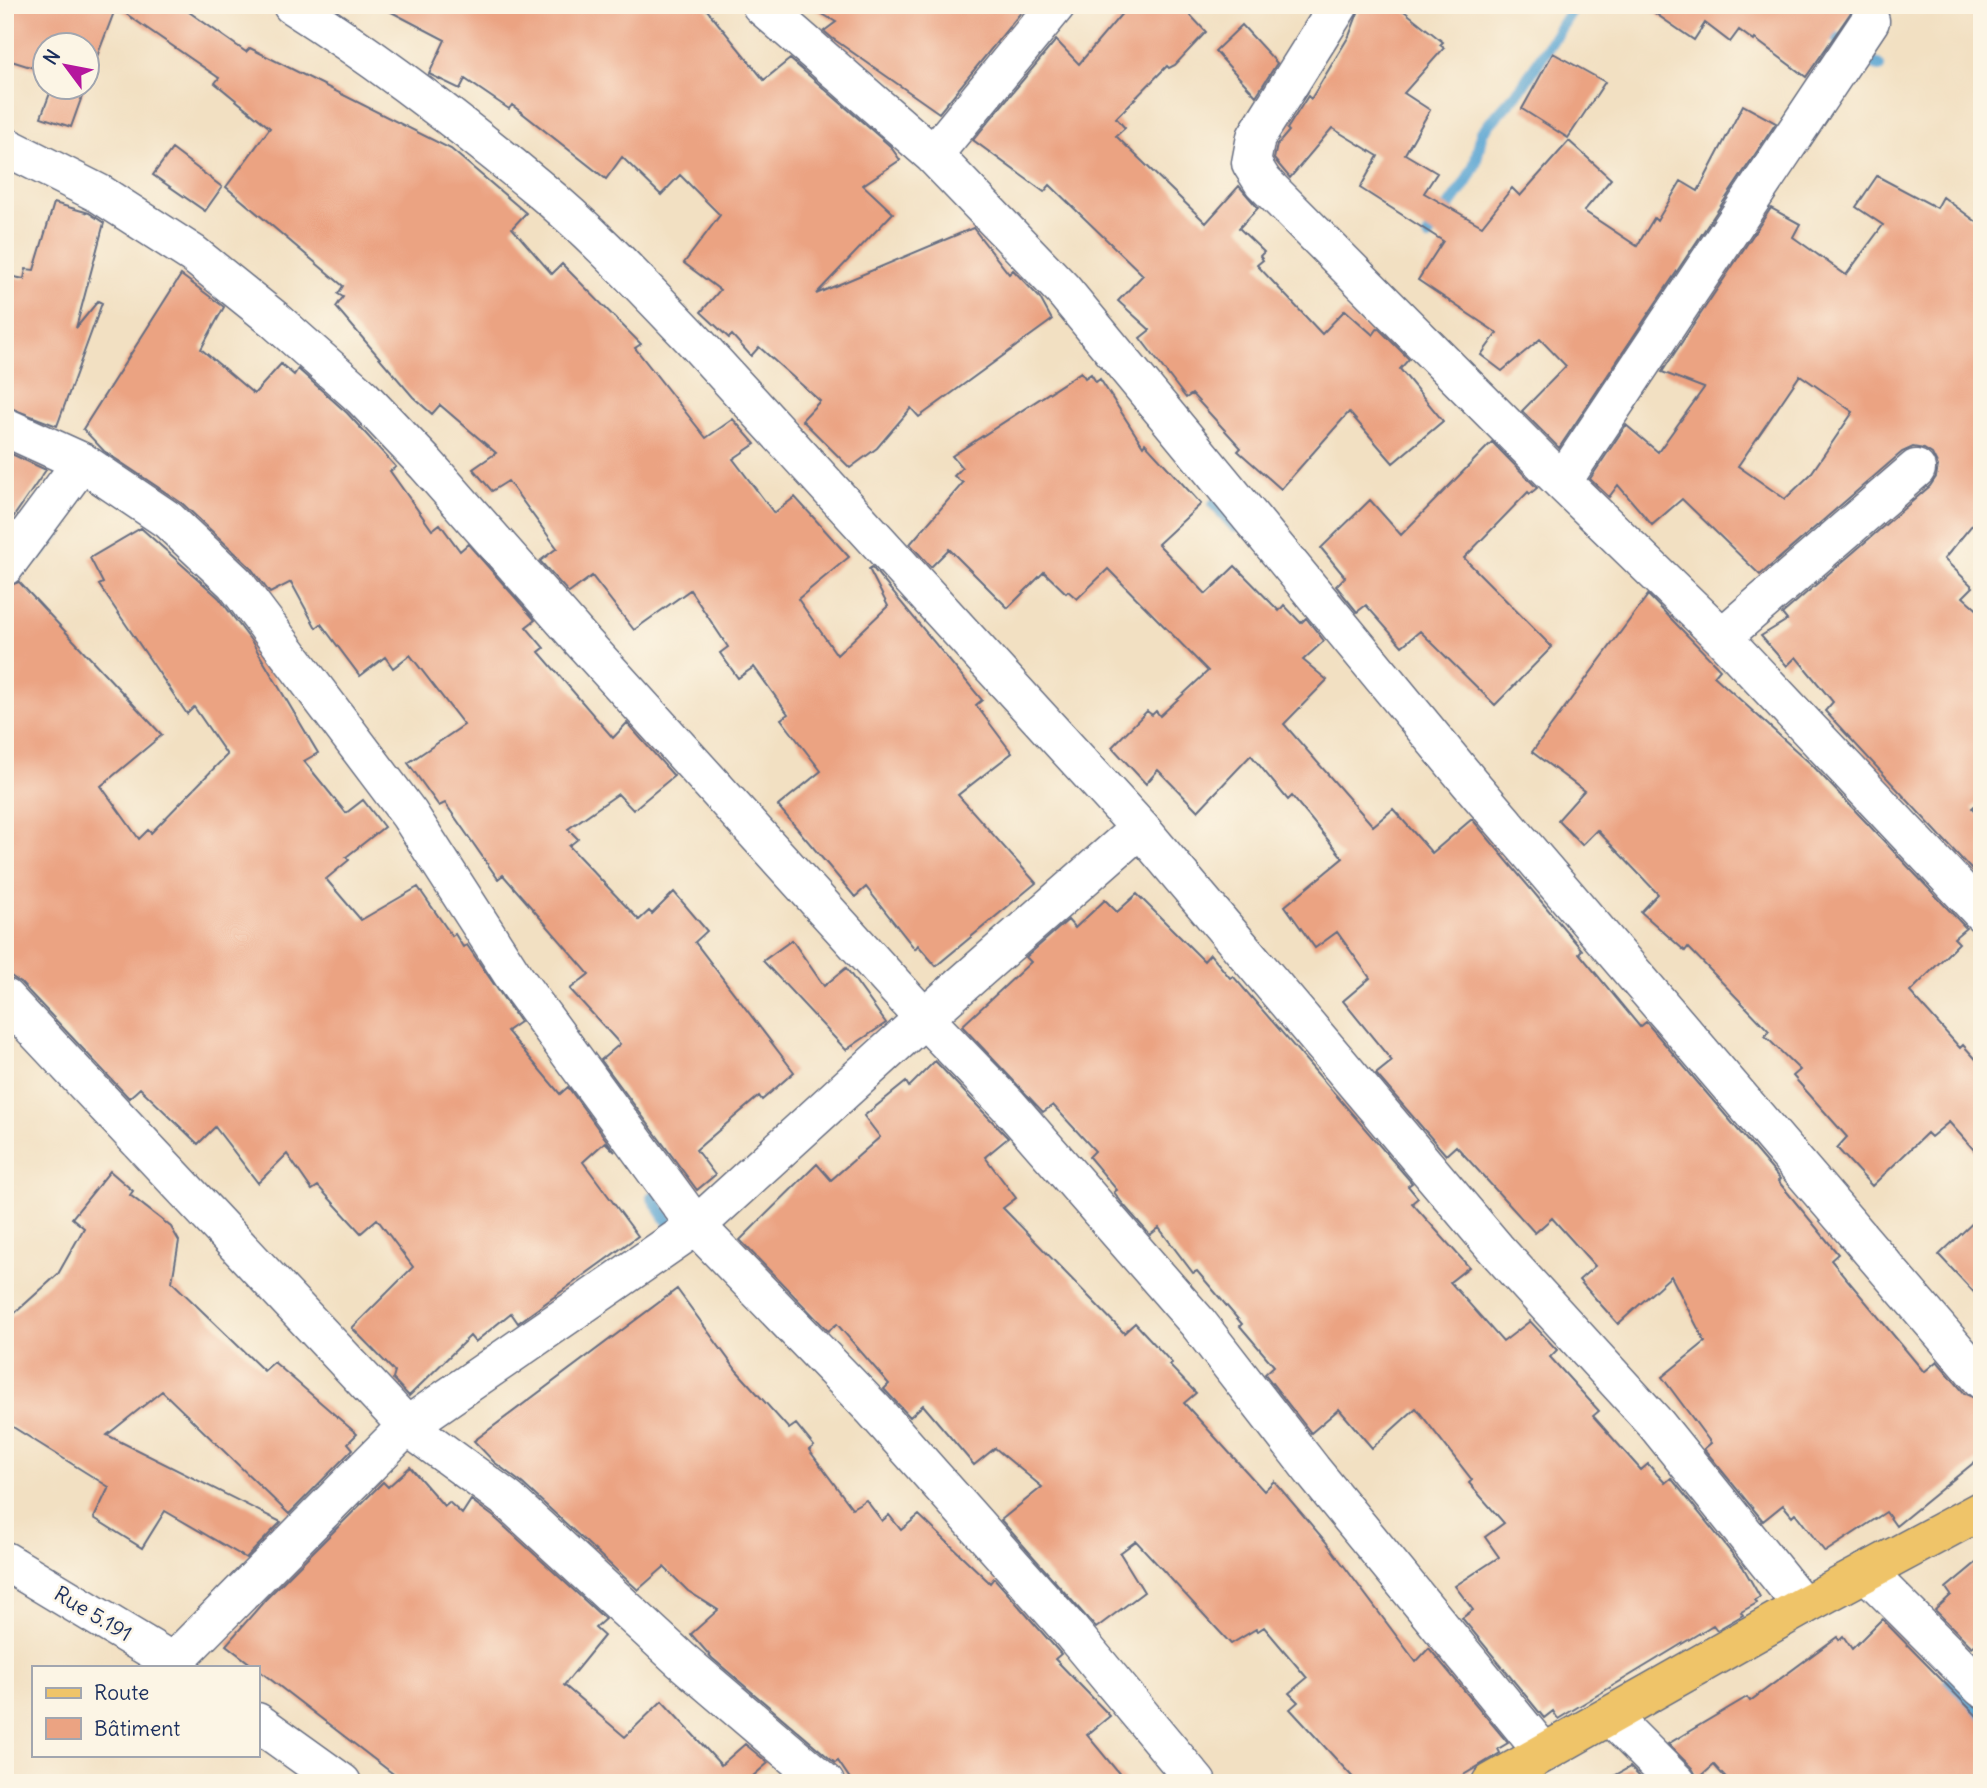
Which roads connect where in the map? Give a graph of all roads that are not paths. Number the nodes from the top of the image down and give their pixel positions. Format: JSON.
{"nodes":[{"id":1,"x":292,"y":5,"type":"edge"},
{"id":2,"x":761,"y":5,"type":"edge"},
{"id":3,"x":1056,"y":5,"type":"edge"},
{"id":4,"x":1339,"y":5,"type":"edge"},
{"id":5,"x":1870,"y":21,"type":"dead end"},
{"id":6,"x":5,"y":146,"type":"edge"},
{"id":7,"x":933,"y":155,"type":"junction"},
{"id":8,"x":5,"y":428,"type":"edge"},
{"id":9,"x":82,"y":462,"type":"junction"},
{"id":10,"x":1916,"y":469,"type":"dead end"},
{"id":11,"x":1562,"y":482,"type":"junction"},
{"id":12,"x":5,"y":566,"type":"edge"},
{"id":13,"x":1722,"y":637,"type":"junction"},
{"id":14,"x":1140,"y":828,"type":"junction"},
{"id":15,"x":1982,"y":913,"type":"edge"},
{"id":16,"x":5,"y":998,"type":"edge"},
{"id":17,"x":924,"y":1018,"type":"junction"},
{"id":18,"x":696,"y":1226,"type":"junction"},
{"id":19,"x":1982,"y":1380,"type":"edge"},
{"id":20,"x":407,"y":1426,"type":"junction"},
{"id":21,"x":1982,"y":1510,"type":"edge"},
{"id":22,"x":5,"y":1561,"type":"edge"},
{"id":23,"x":1866,"y":1572,"type":"junction"},
{"id":24,"x":1803,"y":1606,"type":"junction"},
{"id":25,"x":177,"y":1664,"type":"edge"},
{"id":26,"x":1982,"y":1688,"type":"edge"},
{"id":27,"x":1610,"y":1716,"type":"junction"},
{"id":28,"x":259,"y":1723,"type":"edge"},
{"id":29,"x":1544,"y":1753,"type":"junction"},
{"id":30,"x":342,"y":1783,"type":"edge"},
{"id":31,"x":825,"y":1783,"type":"edge"},
{"id":32,"x":1197,"y":1783,"type":"edge"},
{"id":33,"x":1491,"y":1783,"type":"edge"},
{"id":34,"x":1677,"y":1783,"type":"edge"}],
"edges":[{"from":1,"to":14,"type":"street"},
{"from":2,"to":7,"type":"street"},
{"from":3,"to":7,"type":"street"},
{"from":4,"to":11,"type":"street"},
{"from":5,"to":11,"type":"street"},
{"from":6,"to":17,"type":"street"},
{"from":7,"to":19,"type":"street"},
{"from":8,"to":9,"type":"street"},
{"from":9,"to":12,"type":"street"},
{"from":9,"to":18,"type":"street"},
{"from":10,"to":13,"type":"street"},
{"from":11,"to":13,"type":"street"},
{"from":13,"to":15,"type":"street"},
{"from":14,"to":17,"type":"street"},
{"from":14,"to":24,"type":"street"},
{"from":16,"to":20,"type":"street"},
{"from":17,"to":18,"type":"street"},
{"from":17,"to":29,"type":"street"},
{"from":18,"to":20,"type":"street"},
{"from":18,"to":32,"type":"street"},
{"from":20,"to":25,"type":"street"},
{"from":20,"to":31,"type":"street"},
{"from":21,"to":23,"type":"main road"},
{"from":22,"to":25,"type":"street","name":"Rue 5.191"},
{"from":23,"to":24,"type":"main road"},
{"from":23,"to":26,"type":"street"},
{"from":24,"to":27,"type":"main road"},
{"from":27,"to":29,"type":"main road"},
{"from":27,"to":34,"type":"street"},
{"from":28,"to":30,"type":"street"},
{"from":29,"to":33,"type":"main road"}]}
